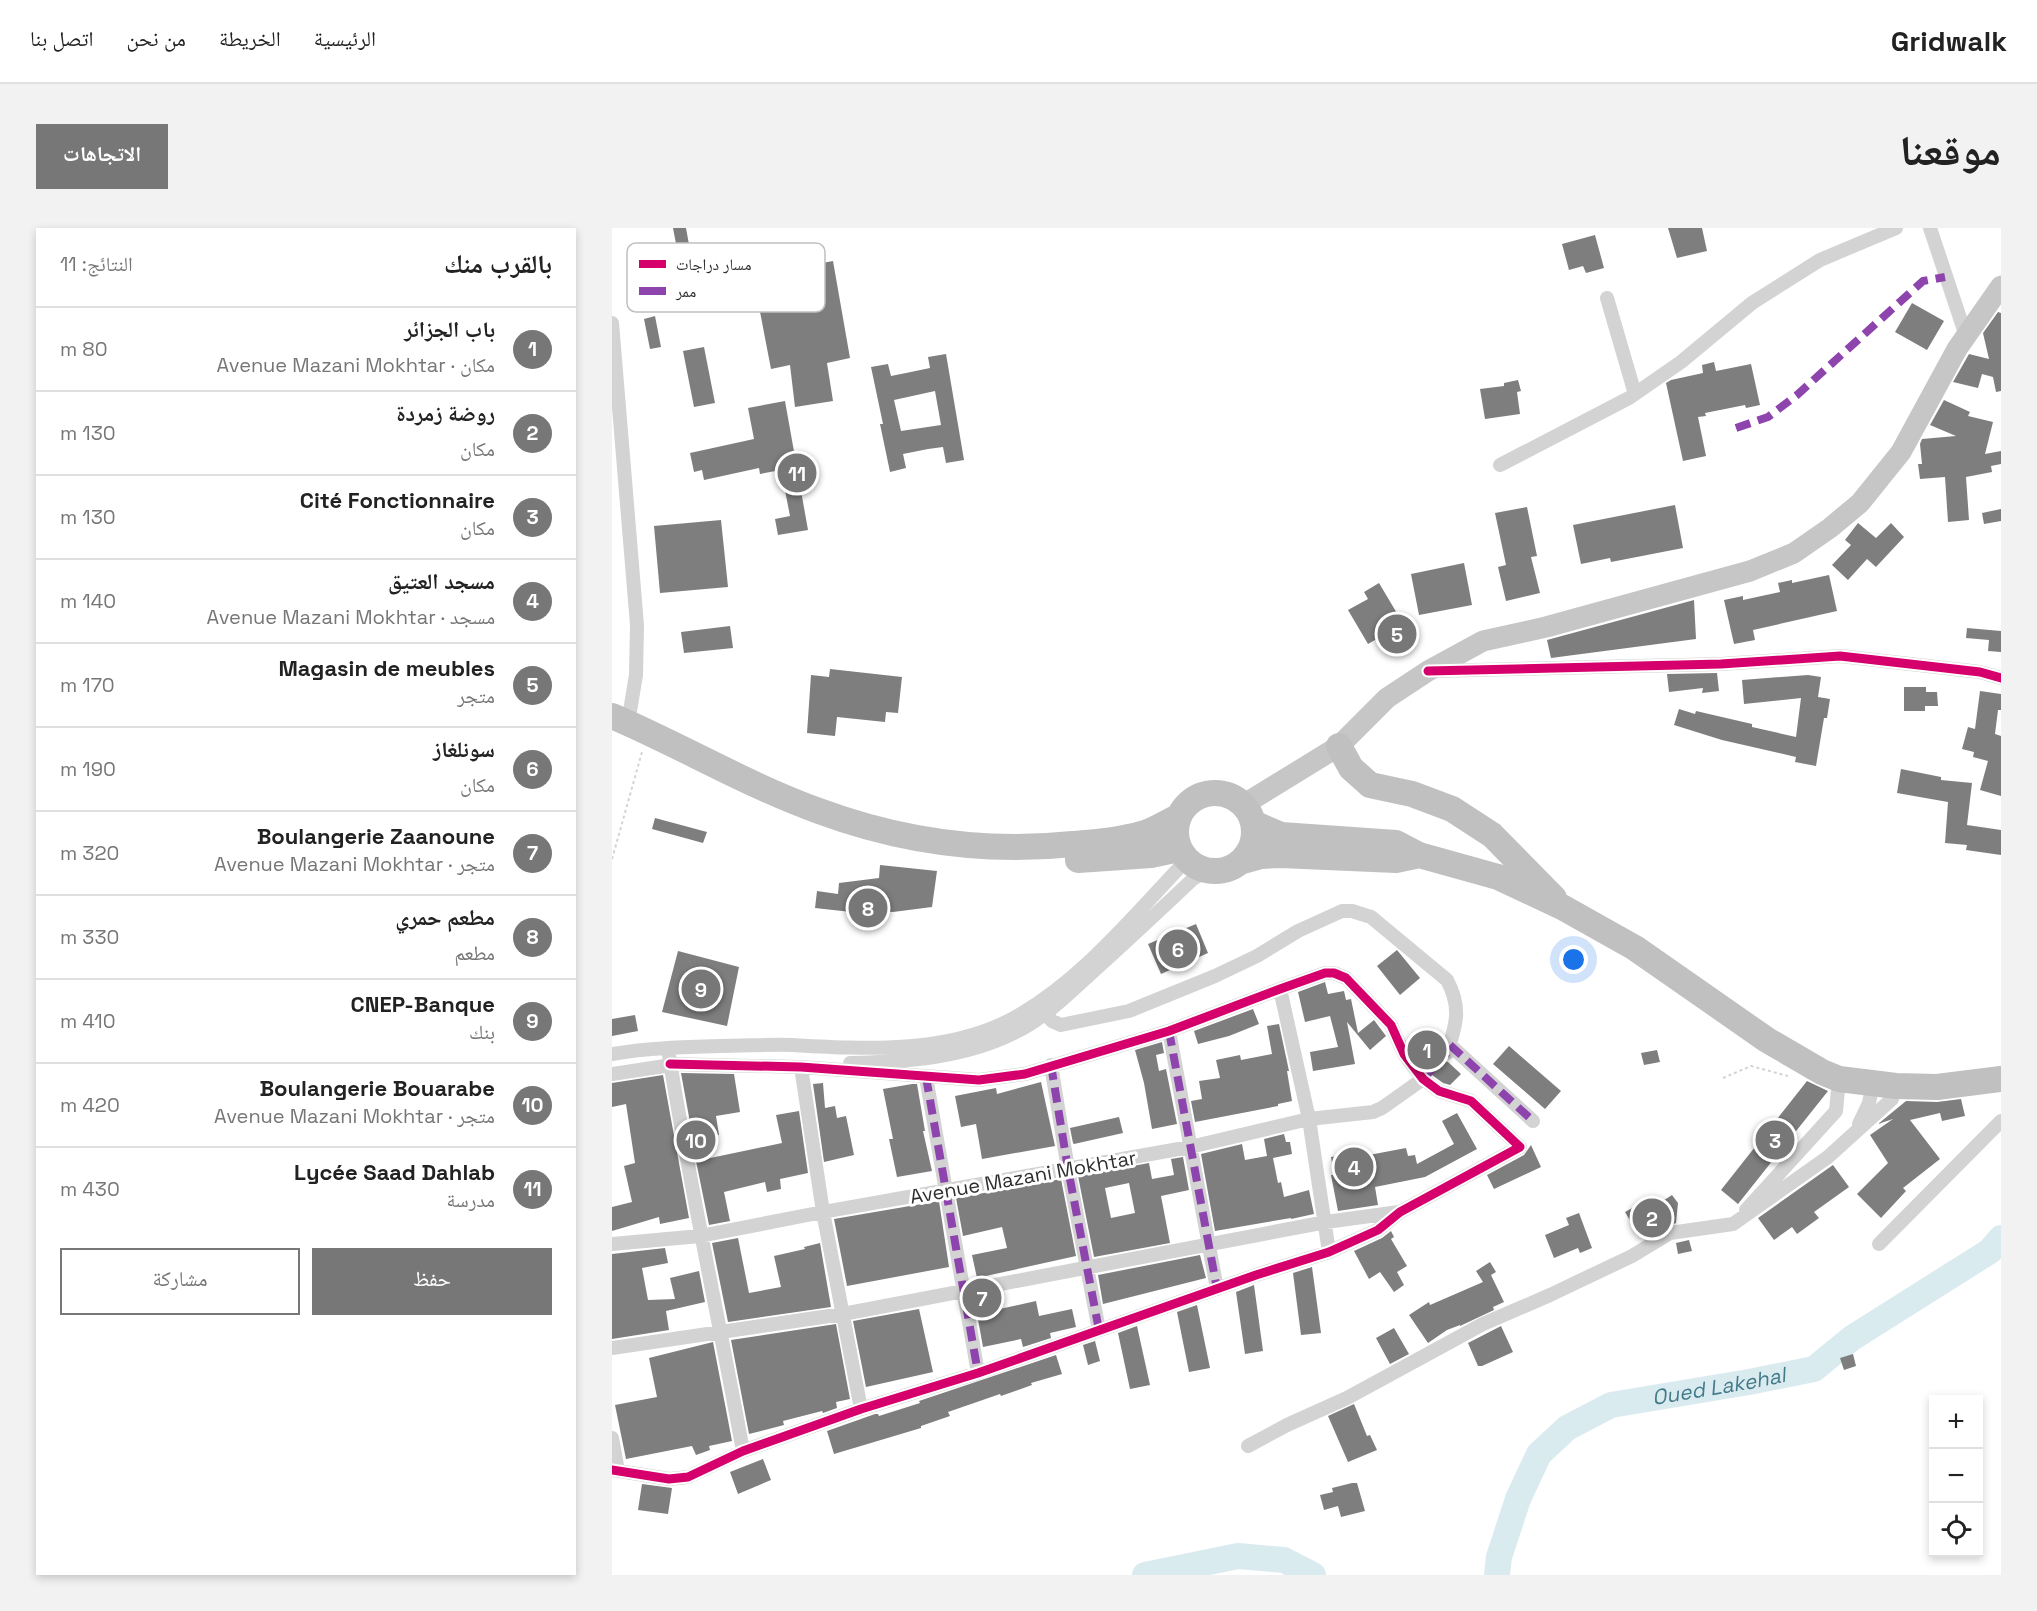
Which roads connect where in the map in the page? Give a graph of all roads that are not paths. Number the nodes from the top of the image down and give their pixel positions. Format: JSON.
{"nodes":[{"id":1,"x":1896,"y":228,"type":"edge"},
{"id":2,"x":1930,"y":228,"type":"edge"},
{"id":3,"x":2001,"y":286,"type":"edge"},
{"id":4,"x":1607,"y":298,"type":"dead end"},
{"id":5,"x":612,"y":323,"type":"edge"},
{"id":6,"x":1966,"y":336,"type":"junction"},
{"id":7,"x":1635,"y":394,"type":"junction"},
{"id":8,"x":1500,"y":465,"type":"dead end"},
{"id":9,"x":1428,"y":671,"type":"junction"},
{"id":10,"x":2001,"y":678,"type":"edge"},
{"id":11,"x":617,"y":725,"type":"edge"},
{"id":12,"x":1339,"y":746,"type":"junction"},
{"id":13,"x":1248,"y":814,"type":"junction"},
{"id":14,"x":1178,"y":818,"type":"junction"},
{"id":15,"x":1181,"y":852,"type":"junction"},
{"id":16,"x":1419,"y":855,"type":"junction"},
{"id":17,"x":1243,"y":861,"type":"junction"},
{"id":18,"x":1207,"y":871,"type":"junction"},
{"id":19,"x":1562,"y":907,"type":"junction"},
{"id":20,"x":1280,"y":989,"type":"junction"},
{"id":21,"x":1041,"y":1009,"type":"junction"},
{"id":22,"x":1169,"y":1030,"type":"junction"},
{"id":23,"x":668,"y":1048,"type":"junction"},
{"id":24,"x":612,"y":1054,"type":"edge"},
{"id":25,"x":670,"y":1064,"type":"junction"},
{"id":26,"x":1051,"y":1065,"type":"junction"},
{"id":27,"x":801,"y":1067,"type":"junction"},
{"id":28,"x":612,"y":1074,"type":"edge"},
{"id":29,"x":1830,"y":1076,"type":"junction"},
{"id":30,"x":926,"y":1077,"type":"junction"},
{"id":31,"x":1423,"y":1079,"type":"junction"},
{"id":32,"x":2001,"y":1079,"type":"edge"},
{"id":33,"x":1885,"y":1085,"type":"junction"},
{"id":34,"x":1309,"y":1119,"type":"junction"},
{"id":35,"x":1533,"y":1121,"type":"dead end"},
{"id":36,"x":2001,"y":1121,"type":"edge"},
{"id":37,"x":1853,"y":1133,"type":"junction"},
{"id":38,"x":1190,"y":1147,"type":"junction"},
{"id":39,"x":1068,"y":1169,"type":"junction"},
{"id":40,"x":947,"y":1190,"type":"junction"},
{"id":41,"x":823,"y":1212,"type":"junction"},
{"id":42,"x":1400,"y":1212,"type":"junction"},
{"id":43,"x":1326,"y":1222,"type":"junction"},
{"id":44,"x":1733,"y":1224,"type":"junction"},
{"id":45,"x":700,"y":1236,"type":"junction"},
{"id":46,"x":1209,"y":1244,"type":"junction"},
{"id":47,"x":1879,"y":1244,"type":"dead end"},
{"id":48,"x":612,"y":1245,"type":"edge"},
{"id":49,"x":1329,"y":1252,"type":"junction"},
{"id":50,"x":1088,"y":1266,"type":"junction"},
{"id":51,"x":965,"y":1289,"type":"junction"},
{"id":52,"x":1217,"y":1289,"type":"junction"},
{"id":53,"x":843,"y":1314,"type":"junction"},
{"id":54,"x":1099,"y":1330,"type":"junction"},
{"id":55,"x":722,"y":1332,"type":"junction"},
{"id":56,"x":612,"y":1348,"type":"edge"},
{"id":57,"x":978,"y":1373,"type":"junction"},
{"id":58,"x":861,"y":1410,"type":"junction"},
{"id":59,"x":612,"y":1438,"type":"edge"},
{"id":60,"x":1248,"y":1446,"type":"dead end"},
{"id":61,"x":743,"y":1451,"type":"junction"},
{"id":62,"x":615,"y":1471,"type":"edge"}],
"edges":[{"from":1,"to":7,"type":"street"},
{"from":2,"to":6,"type":"street"},
{"from":3,"to":6,"type":"main road"},
{"from":4,"to":7,"type":"street"},
{"from":5,"to":11,"type":"street"},
{"from":6,"to":9,"type":"main road"},
{"from":7,"to":8,"type":"street"},
{"from":9,"to":10,"type":"street"},
{"from":9,"to":12,"type":"main road"},
{"from":11,"to":14,"type":"highway"},
{"from":11,"to":15,"type":"highway"},
{"from":12,"to":13,"type":"main road"},
{"from":12,"to":19,"type":"highway"},
{"from":13,"to":14,"type":"highway"},
{"from":13,"to":16,"type":"highway"},
{"from":13,"to":17,"type":"highway"},
{"from":14,"to":15,"type":"highway"},
{"from":15,"to":18,"type":"highway"},
{"from":15,"to":21,"type":"street"},
{"from":16,"to":17,"type":"highway"},
{"from":16,"to":19,"type":"highway"},
{"from":17,"to":18,"type":"highway"},
{"from":18,"to":21,"type":"street"},
{"from":19,"to":29,"type":"highway"},
{"from":20,"to":22,"type":"street"},
{"from":20,"to":31,"type":"street"},
{"from":20,"to":34,"type":"street"},
{"from":21,"to":23,"type":"street"},
{"from":21,"to":25,"type":"street"},
{"from":21,"to":35,"type":"street"},
{"from":22,"to":26,"type":"street"},
{"from":22,"to":38,"type":"street"},
{"from":23,"to":24,"type":"street"},
{"from":23,"to":25,"type":"street"},
{"from":25,"to":27,"type":"street"},
{"from":25,"to":28,"type":"street"},
{"from":25,"to":45,"type":"street"},
{"from":26,"to":30,"type":"street"},
{"from":26,"to":39,"type":"street"},
{"from":27,"to":30,"type":"street"},
{"from":27,"to":41,"type":"street"},
{"from":29,"to":33,"type":"highway"},
{"from":29,"to":44,"type":"street"},
{"from":30,"to":40,"type":"street"},
{"from":31,"to":34,"type":"street","name":"Avenue Mazani Mokhtar"},
{"from":31,"to":42,"type":"street"},
{"from":32,"to":33,"type":"highway"},
{"from":33,"to":37,"type":"street"},
{"from":33,"to":37,"type":"street"},
{"from":34,"to":38,"type":"street","name":"Avenue Mazani Mokhtar"},
{"from":34,"to":43,"type":"street"},
{"from":36,"to":47,"type":"street"},
{"from":37,"to":44,"type":"street"},
{"from":38,"to":39,"type":"street","name":"Avenue Mazani Mokhtar"},
{"from":38,"to":46,"type":"street"},
{"from":39,"to":40,"type":"street","name":"Avenue Mazani Mokhtar"},
{"from":39,"to":50,"type":"street"},
{"from":40,"to":41,"type":"street","name":"Avenue Mazani Mokhtar"},
{"from":40,"to":51,"type":"street"},
{"from":41,"to":45,"type":"street","name":"Avenue Mazani Mokhtar"},
{"from":41,"to":53,"type":"street"},
{"from":42,"to":43,"type":"street"},
{"from":42,"to":49,"type":"street"},
{"from":43,"to":46,"type":"street"},
{"from":43,"to":49,"type":"street"},
{"from":44,"to":60,"type":"street"},
{"from":45,"to":48,"type":"street","name":"Avenue Mazani Mokhtar"},
{"from":45,"to":55,"type":"street"},
{"from":46,"to":50,"type":"street"},
{"from":46,"to":52,"type":"street"},
{"from":49,"to":52,"type":"street"},
{"from":50,"to":51,"type":"street"},
{"from":50,"to":54,"type":"street"},
{"from":51,"to":53,"type":"street"},
{"from":51,"to":57,"type":"street"},
{"from":52,"to":54,"type":"street"},
{"from":53,"to":55,"type":"street"},
{"from":53,"to":58,"type":"street"},
{"from":54,"to":57,"type":"street"},
{"from":55,"to":56,"type":"street"},
{"from":55,"to":61,"type":"street"},
{"from":57,"to":58,"type":"street"},
{"from":58,"to":61,"type":"street"},
{"from":59,"to":62,"type":"street"},
{"from":61,"to":62,"type":"street"}]}
